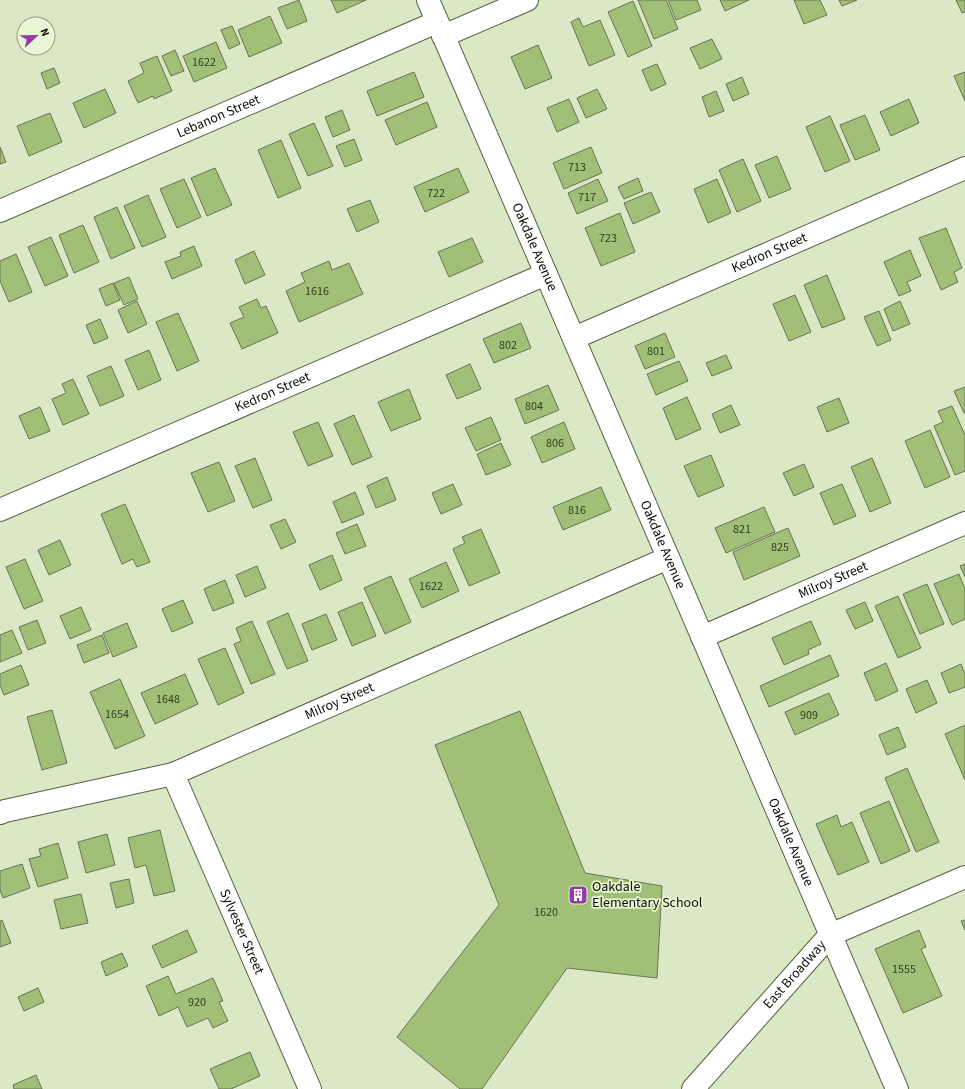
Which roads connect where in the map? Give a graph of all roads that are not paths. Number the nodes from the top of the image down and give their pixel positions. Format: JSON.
{"nodes":[{"id":1,"x":428,"y":0,"type":"edge"},
{"id":2,"x":527,"y":0,"type":"edge"},
{"id":3,"x":440,"y":29,"type":"junction"},
{"id":4,"x":965,"y":168,"type":"edge"},
{"id":5,"x":0,"y":211,"type":"edge"},
{"id":6,"x":546,"y":274,"type":"junction"},
{"id":7,"x":574,"y":338,"type":"junction"},
{"id":8,"x":0,"y":510,"type":"edge"},
{"id":9,"x":965,"y":523,"type":"edge"},
{"id":10,"x":668,"y":558,"type":"junction"},
{"id":11,"x":702,"y":637,"type":"junction"},
{"id":12,"x":173,"y":774,"type":"junction"},
{"id":13,"x":2,"y":807,"type":"edge"},
{"id":14,"x":965,"y":877,"type":"edge"},
{"id":15,"x":830,"y":935,"type":"junction"},
{"id":16,"x":310,"y":1089,"type":"edge"},
{"id":17,"x":694,"y":1089,"type":"edge"},
{"id":18,"x":896,"y":1089,"type":"edge"}],
"edges":[{"from":1,"to":3,"type":"street","name":"Oakdale Avenue"},
{"from":2,"to":3,"type":"street","name":"Lebanon Street"},
{"from":3,"to":5,"type":"street","name":"Lebanon Street"},
{"from":3,"to":6,"type":"street","name":"Oakdale Avenue"},
{"from":4,"to":7,"type":"street","name":"Kedron Street"},
{"from":6,"to":7,"type":"street","name":"Oakdale Avenue"},
{"from":6,"to":8,"type":"street","name":"Kedron Street"},
{"from":7,"to":10,"type":"street","name":"Oakdale Avenue"},
{"from":9,"to":11,"type":"street","name":"Milroy Street"},
{"from":10,"to":11,"type":"street","name":"Oakdale Avenue"},
{"from":10,"to":12,"type":"street","name":"Milroy Street"},
{"from":11,"to":15,"type":"street","name":"Oakdale Avenue"},
{"from":12,"to":13,"type":"street","name":"Milroy Street"},
{"from":12,"to":16,"type":"street","name":"Sylvester Street"},
{"from":14,"to":15,"type":"street","name":"East Broadway"},
{"from":15,"to":17,"type":"street","name":"East Broadway"},
{"from":15,"to":18,"type":"street","name":"Oakdale Avenue"}]}
